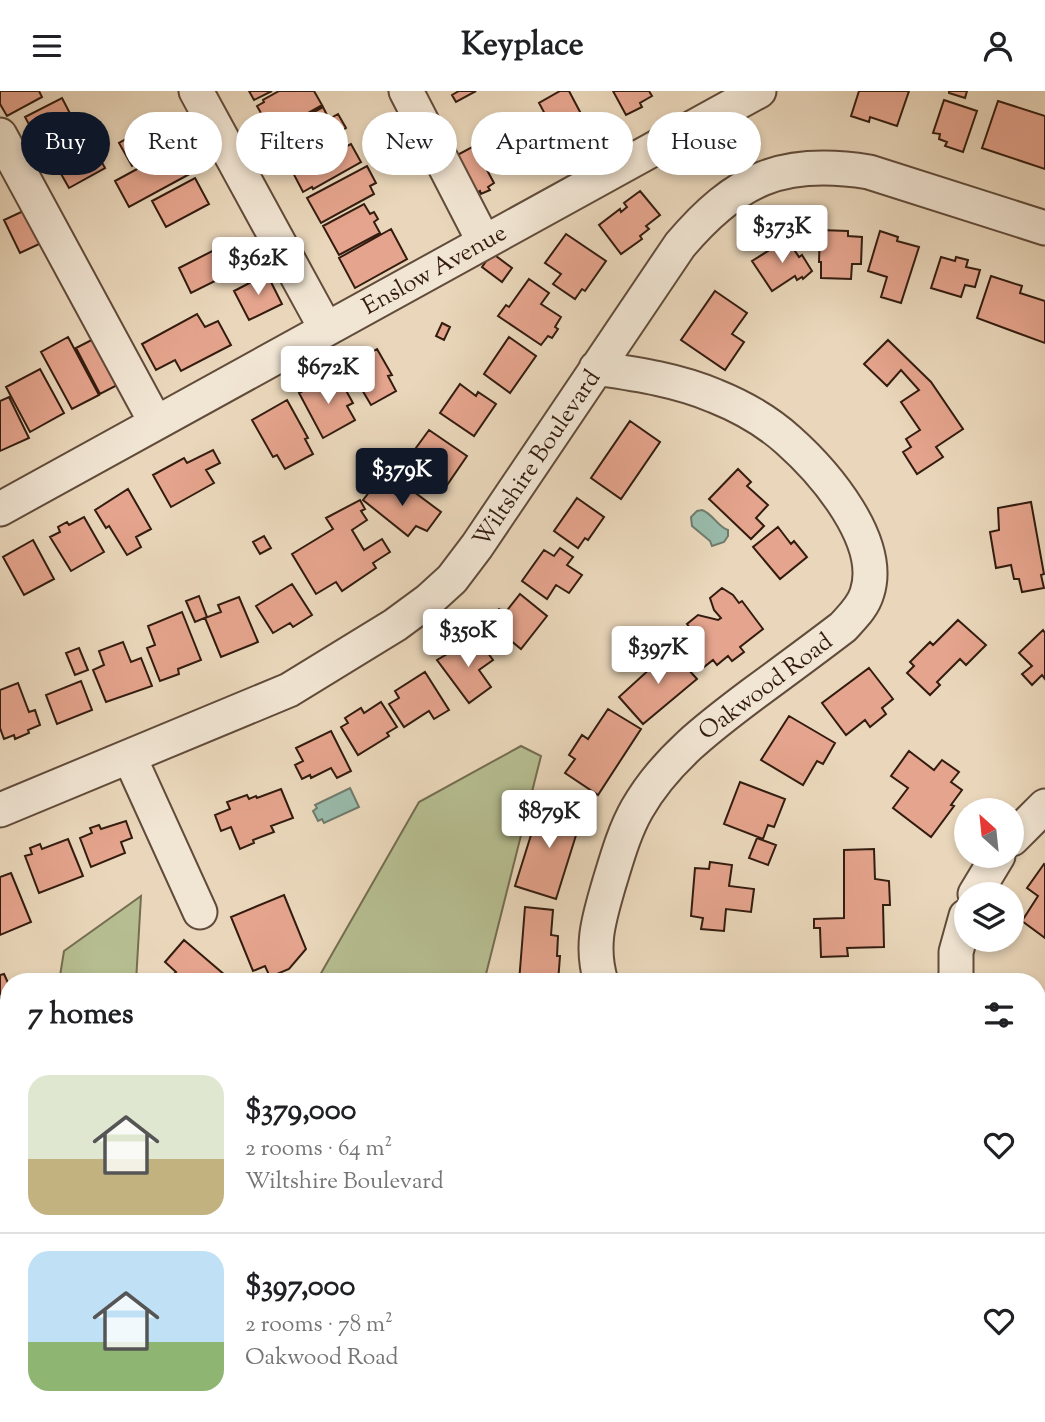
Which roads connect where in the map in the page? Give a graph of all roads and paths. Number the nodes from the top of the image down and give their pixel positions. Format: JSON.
{"nodes":[{"id":1,"x":196,"y":91,"type":"edge"},
{"id":2,"x":406,"y":91,"type":"edge"},
{"id":3,"x":759,"y":91,"type":"edge"},
{"id":4,"x":0,"y":135,"type":"edge"},
{"id":5,"x":1045,"y":228,"type":"edge"},
{"id":6,"x":484,"y":242,"type":"junction"},
{"id":7,"x":326,"y":329,"type":"junction"},
{"id":8,"x":596,"y":368,"type":"junction"},
{"id":9,"x":156,"y":423,"type":"junction"},
{"id":10,"x":0,"y":509,"type":"edge"},
{"id":11,"x":130,"y":758,"type":"junction"},
{"id":12,"x":1045,"y":806,"type":"edge"},
{"id":13,"x":0,"y":810,"type":"edge"},
{"id":14,"x":1024,"y":827,"type":"edge"},
{"id":15,"x":200,"y":912,"type":"dead end"},
{"id":16,"x":956,"y":952,"type":"edge"},
{"id":17,"x":598,"y":973,"type":"edge"},
{"id":18,"x":956,"y":973,"type":"edge"}],
"edges":[{"from":1,"to":7,"type":"street"},
{"from":2,"to":6,"type":"street"},
{"from":3,"to":6,"type":"street","name":"Enslow Avenue"},
{"from":4,"to":9,"type":"street"},
{"from":5,"to":8,"type":"street","name":"Wiltshire Boulevard"},
{"from":6,"to":7,"type":"street","name":"Enslow Avenue"},
{"from":7,"to":9,"type":"street","name":"Enslow Avenue"},
{"from":8,"to":11,"type":"street","name":"Wiltshire Boulevard"},
{"from":8,"to":17,"type":"street","name":"Oakwood Road"},
{"from":9,"to":10,"type":"street","name":"Enslow Avenue"},
{"from":11,"to":13,"type":"street","name":"Wiltshire Boulevard"},
{"from":11,"to":15,"type":"street"},
{"from":12,"to":14,"type":"street"},
{"from":16,"to":18,"type":"street"}]}
